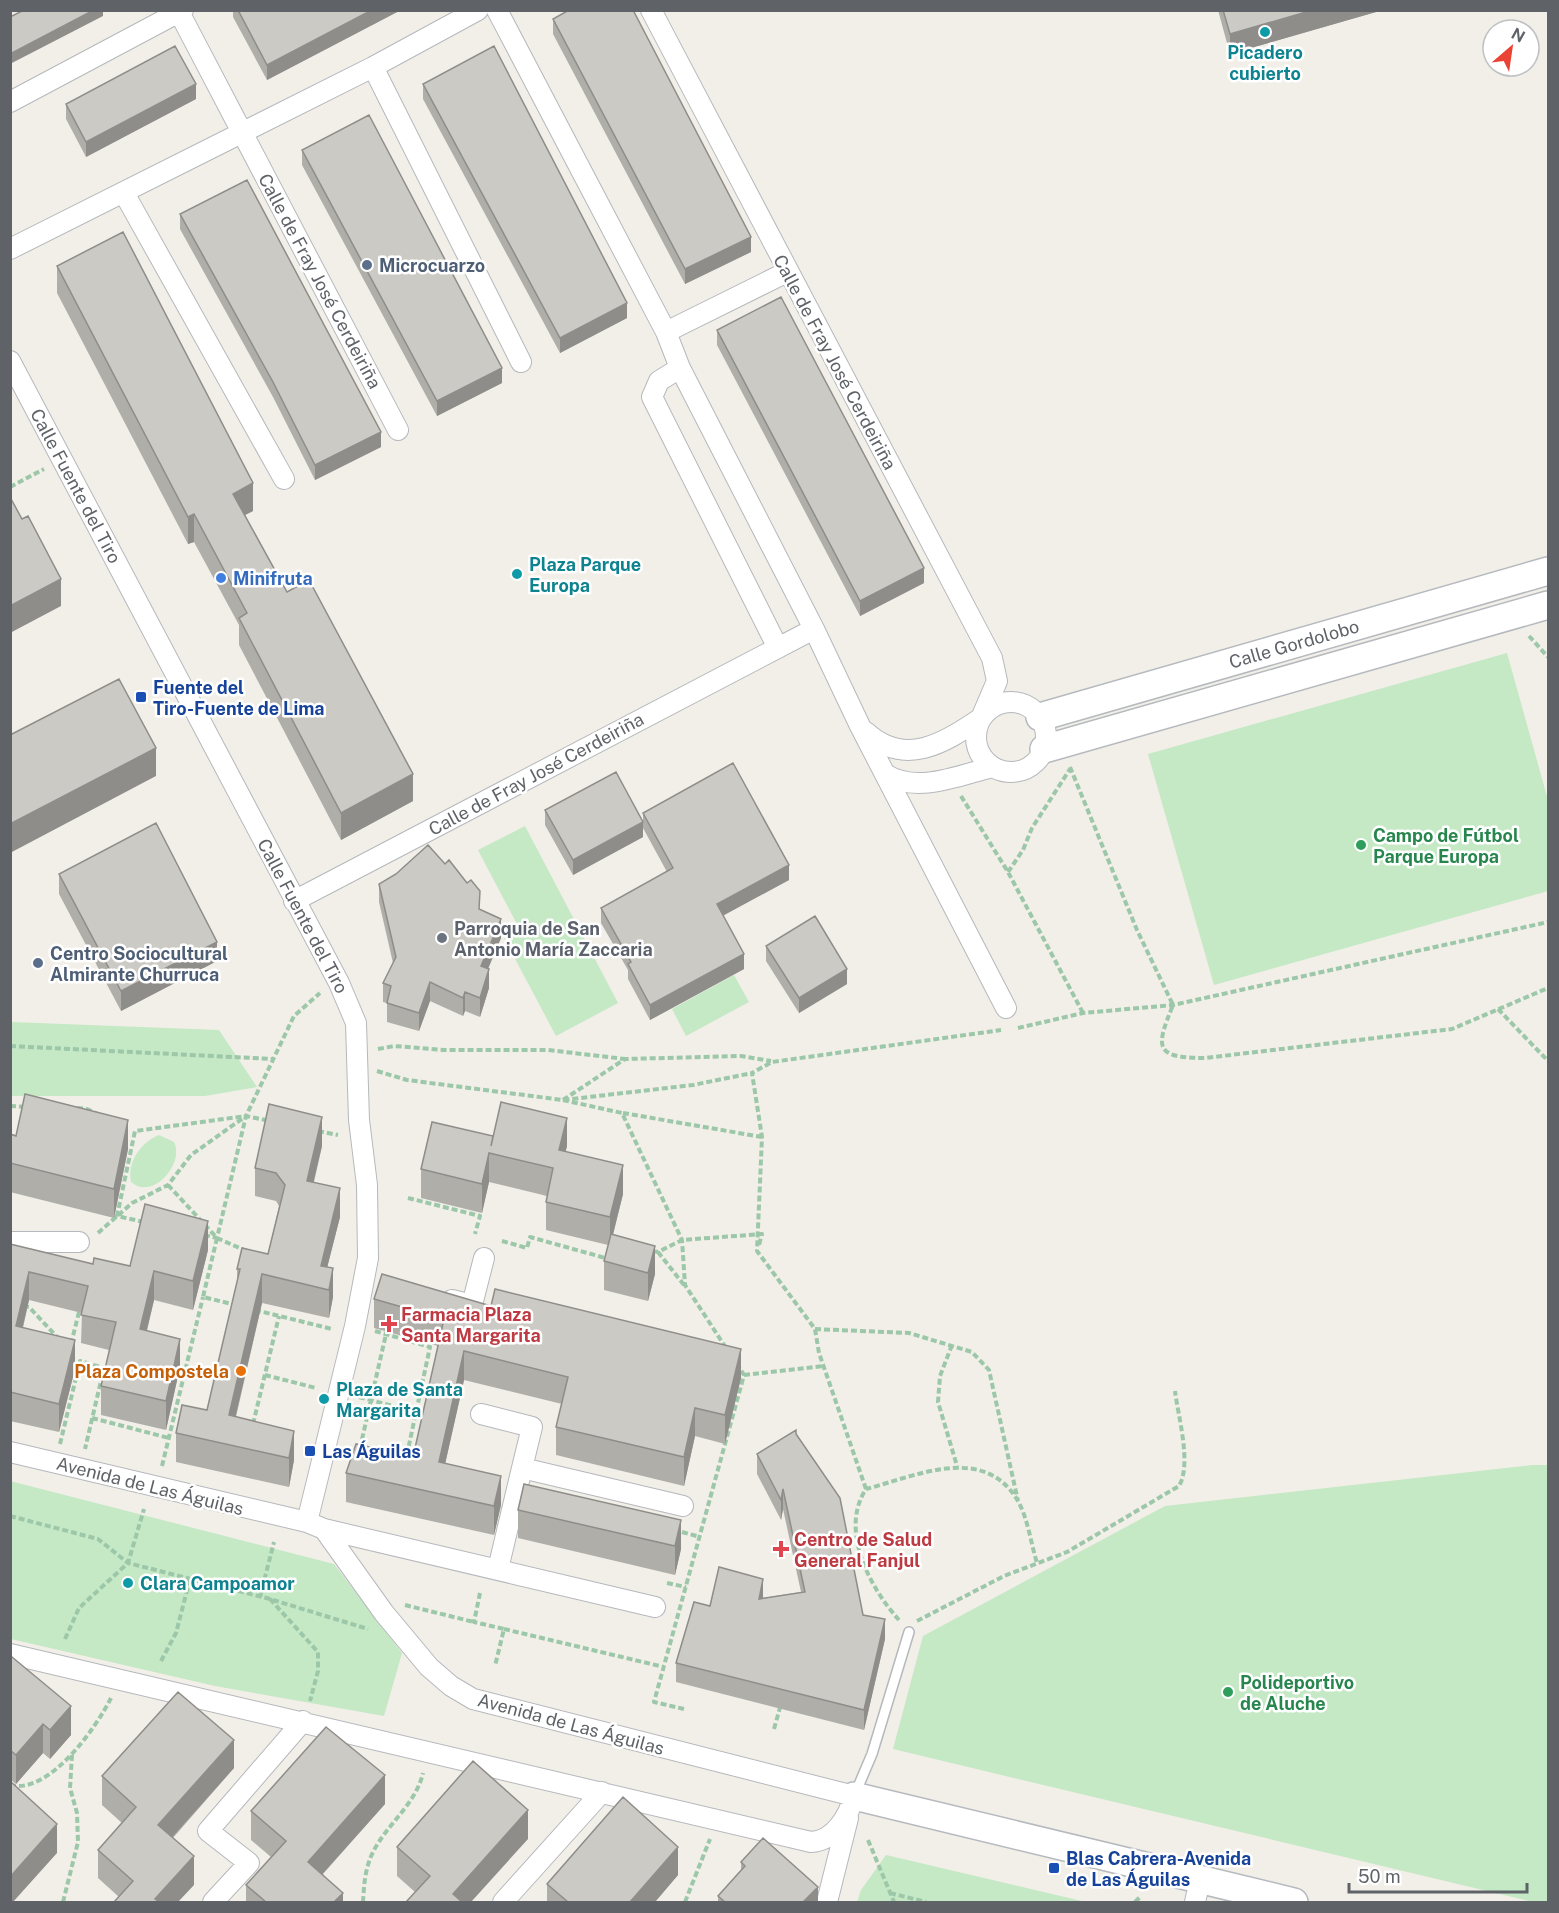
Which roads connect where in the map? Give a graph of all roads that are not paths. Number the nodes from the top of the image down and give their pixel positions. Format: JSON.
{"nodes":[{"id":1,"x":478,"y":10,"type":"edge"},
{"id":2,"x":497,"y":10,"type":"edge"},
{"id":3,"x":651,"y":10,"type":"edge"},
{"id":4,"x":181,"y":11,"type":"edge"},
{"id":5,"x":373,"y":67,"type":"junction"},
{"id":6,"x":10,"y":102,"type":"edge"},
{"id":7,"x":241,"y":131,"type":"junction"},
{"id":8,"x":124,"y":193,"type":"junction"},
{"id":9,"x":10,"y":249,"type":"edge"},
{"id":10,"x":787,"y":272,"type":"junction"},
{"id":11,"x":666,"y":332,"type":"junction"},
{"id":12,"x":10,"y":361,"type":"edge"},
{"id":13,"x":521,"y":363,"type":"dead end"},
{"id":14,"x":680,"y":368,"type":"junction"},
{"id":15,"x":398,"y":430,"type":"dead end"},
{"id":16,"x":284,"y":479,"type":"dead end"},
{"id":17,"x":1548,"y":571,"type":"edge"},
{"id":18,"x":1548,"y":605,"type":"edge"},
{"id":19,"x":814,"y":629,"type":"junction"},
{"id":20,"x":778,"y":648,"type":"junction"},
{"id":21,"x":981,"y":717,"type":"junction"},
{"id":22,"x":1040,"y":717,"type":"junction"},
{"id":23,"x":860,"y":726,"type":"junction"},
{"id":24,"x":1058,"y":754,"type":"junction"},
{"id":25,"x":992,"y":767,"type":"junction"},
{"id":26,"x":885,"y":774,"type":"junction"},
{"id":27,"x":294,"y":901,"type":"junction"},
{"id":28,"x":1006,"y":1008,"type":"dead end"},
{"id":29,"x":10,"y":1242,"type":"edge"},
{"id":30,"x":79,"y":1242,"type":"dead end"},
{"id":31,"x":484,"y":1258,"type":"dead end"},
{"id":32,"x":438,"y":1297,"type":"edge"},
{"id":33,"x":481,"y":1414,"type":"dead end"},
{"id":34,"x":10,"y":1452,"type":"edge"},
{"id":35,"x":522,"y":1468,"type":"junction"},
{"id":36,"x":683,"y":1506,"type":"dead end"},
{"id":37,"x":316,"y":1526,"type":"junction"},
{"id":38,"x":498,"y":1569,"type":"junction"},
{"id":39,"x":655,"y":1607,"type":"dead end"},
{"id":40,"x":909,"y":1632,"type":"road end"},
{"id":41,"x":10,"y":1654,"type":"edge"},
{"id":42,"x":306,"y":1713,"type":"junction"},
{"id":43,"x":602,"y":1792,"type":"junction"},
{"id":44,"x":852,"y":1802,"type":"junction"},
{"id":45,"x":1198,"y":1891,"type":"edge"},
{"id":46,"x":213,"y":1902,"type":"edge"},
{"id":47,"x":503,"y":1902,"type":"edge"},
{"id":48,"x":827,"y":1902,"type":"edge"},
{"id":49,"x":1294,"y":1902,"type":"edge"}],
"edges":[{"from":1,"to":5,"type":"street"},
{"from":2,"to":11,"type":"street"},
{"from":3,"to":10,"type":"street","name":"Calle de Fray José Cerdeiriña"},
{"from":4,"to":6,"type":"street"},
{"from":4,"to":7,"type":"street","name":"Calle de Fray José Cerdeiriña"},
{"from":5,"to":7,"type":"street"},
{"from":5,"to":13,"type":"street"},
{"from":7,"to":8,"type":"street"},
{"from":7,"to":15,"type":"street","name":"Calle de Fray José Cerdeiriña"},
{"from":8,"to":9,"type":"street"},
{"from":8,"to":16,"type":"street"},
{"from":10,"to":11,"type":"street"},
{"from":10,"to":21,"type":"street","name":"Calle de Fray José Cerdeiriña"},
{"from":11,"to":14,"type":"street"},
{"from":12,"to":27,"type":"street","name":"Calle Fuente del Tiro"},
{"from":14,"to":19,"type":"street"},
{"from":14,"to":20,"type":"street"},
{"from":17,"to":22,"type":"street","name":"Calle Gordolobo"},
{"from":18,"to":24,"type":"street","name":"Calle Gordolobo"},
{"from":19,"to":20,"type":"street","name":"Calle de Fray José Cerdeiriña"},
{"from":19,"to":23,"type":"street"},
{"from":20,"to":27,"type":"street","name":"Calle de Fray José Cerdeiriña"},
{"from":21,"to":22,"type":"street"},
{"from":21,"to":23,"type":"street"},
{"from":21,"to":25,"type":"street"},
{"from":22,"to":24,"type":"street"},
{"from":23,"to":26,"type":"street"},
{"from":24,"to":25,"type":"street"},
{"from":25,"to":26,"type":"street"},
{"from":26,"to":28,"type":"street"},
{"from":27,"to":37,"type":"street","name":"Calle Fuente del Tiro"},
{"from":29,"to":30,"type":"street"},
{"from":31,"to":32,"type":"street"},
{"from":33,"to":35,"type":"street"},
{"from":34,"to":37,"type":"street","name":"Avenida de Las Águilas"},
{"from":35,"to":36,"type":"street"},
{"from":35,"to":38,"type":"street"},
{"from":37,"to":38,"type":"street","name":"Avenida de Las Águilas"},
{"from":37,"to":44,"type":"street","name":"Avenida de Las Águilas"},
{"from":38,"to":39,"type":"street","name":"Avenida de Las Águilas"},
{"from":40,"to":44,"type":"lane"},
{"from":41,"to":42,"type":"street"},
{"from":42,"to":43,"type":"street"},
{"from":42,"to":46,"type":"street"},
{"from":43,"to":44,"type":"street"},
{"from":43,"to":47,"type":"street"},
{"from":44,"to":45,"type":"street","name":"Avenida de Las Águilas"},
{"from":44,"to":48,"type":"street"},
{"from":45,"to":49,"type":"street","name":"Avenida de Las Águilas"}]}
